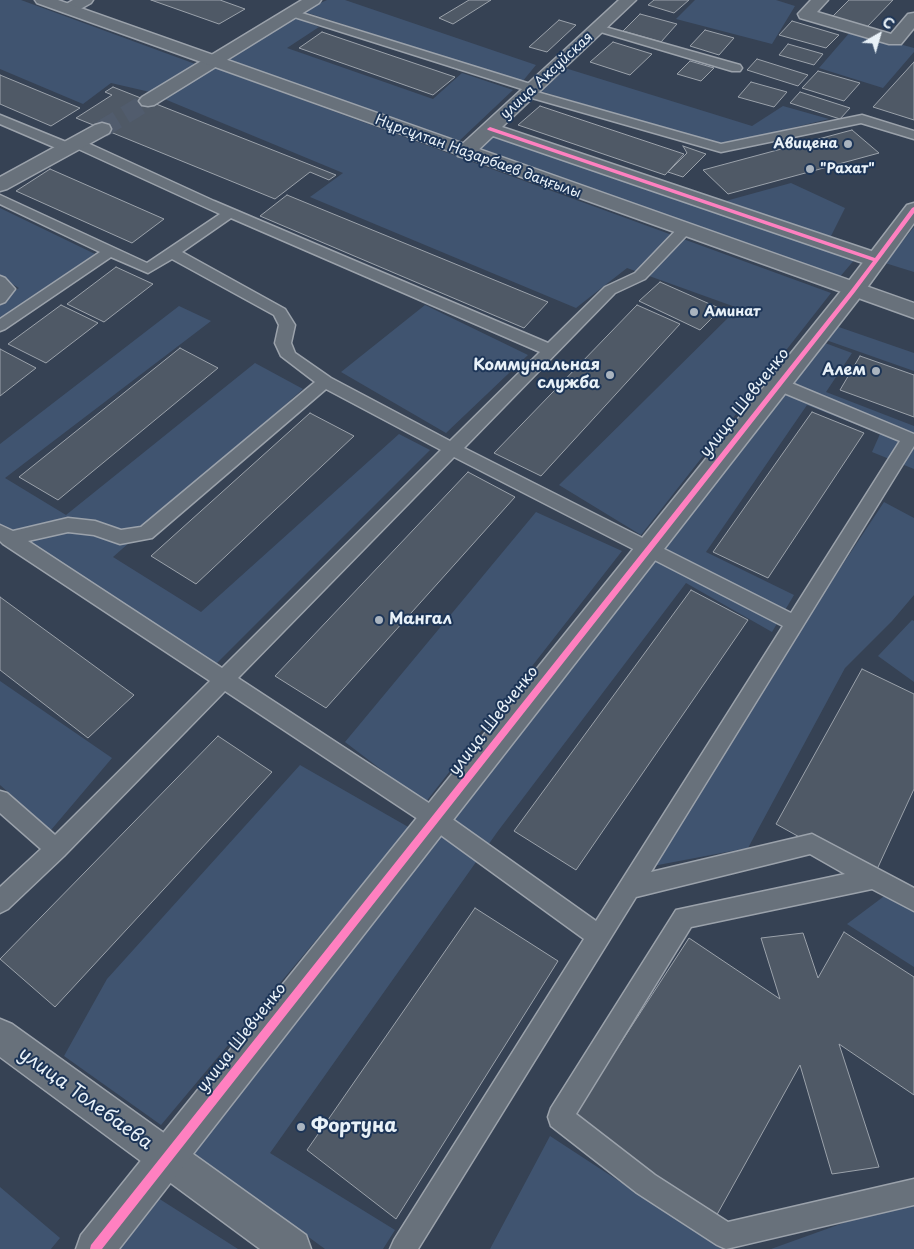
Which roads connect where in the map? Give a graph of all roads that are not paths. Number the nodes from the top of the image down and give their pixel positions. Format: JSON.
{"nodes":[{"id":1,"x":43,"y":0,"type":"edge"},
{"id":2,"x":628,"y":0,"type":"edge"},
{"id":3,"x":820,"y":0,"type":"edge"},
{"id":4,"x":77,"y":5,"type":"edge"},
{"id":5,"x":299,"y":5,"type":"edge"},
{"id":6,"x":914,"y":18,"type":"edge"},
{"id":7,"x":598,"y":28,"type":"junction"},
{"id":8,"x":214,"y":62,"type":"junction"},
{"id":9,"x":736,"y":68,"type":"dead end"},
{"id":10,"x":531,"y":91,"type":"junction"},
{"id":11,"x":148,"y":101,"type":"tunnel mouth"},
{"id":12,"x":0,"y":119,"type":"edge"},
{"id":13,"x":102,"y":129,"type":"tunnel mouth"},
{"id":14,"x":490,"y":129,"type":"junction"},
{"id":15,"x":914,"y":135,"type":"edge"},
{"id":16,"x":72,"y":146,"type":"junction"},
{"id":17,"x":465,"y":152,"type":"junction"},
{"id":18,"x":0,"y":185,"type":"edge"},
{"id":19,"x":0,"y":199,"type":"edge"},
{"id":20,"x":230,"y":213,"type":"junction"},
{"id":21,"x":912,"y":214,"type":"edge"},
{"id":22,"x":684,"y":230,"type":"junction"},
{"id":23,"x":111,"y":251,"type":"junction"},
{"id":24,"x":172,"y":253,"type":"junction"},
{"id":25,"x":876,"y":260,"type":"junction"},
{"id":26,"x":0,"y":281,"type":"edge"},
{"id":27,"x":852,"y":291,"type":"junction"},
{"id":28,"x":0,"y":299,"type":"edge"},
{"id":29,"x":914,"y":311,"type":"edge"},
{"id":30,"x":0,"y":326,"type":"edge"},
{"id":31,"x":550,"y":350,"type":"junction"},
{"id":32,"x":325,"y":382,"type":"junction"},
{"id":33,"x":778,"y":384,"type":"junction"},
{"id":34,"x":452,"y":449,"type":"junction"},
{"id":35,"x":5,"y":535,"type":"edge"},
{"id":36,"x":648,"y":548,"type":"junction"},
{"id":37,"x":795,"y":623,"type":"junction"},
{"id":38,"x":224,"y":680,"type":"junction"},
{"id":39,"x":0,"y":800,"type":"edge"},
{"id":40,"x":434,"y":818,"type":"junction"},
{"id":41,"x":56,"y":849,"type":"junction"},
{"id":42,"x":873,"y":878,"type":"junction"},
{"id":43,"x":629,"y":888,"type":"junction"},
{"id":44,"x":914,"y":900,"type":"edge"},
{"id":45,"x":0,"y":902,"type":"edge"},
{"id":46,"x":599,"y":936,"type":"junction"},
{"id":47,"x":0,"y":1036,"type":"edge"},
{"id":48,"x":166,"y":1157,"type":"junction"},
{"id":49,"x":914,"y":1192,"type":"edge"},
{"id":50,"x":95,"y":1249,"type":"edge"},
{"id":51,"x":292,"y":1249,"type":"edge"},
{"id":52,"x":403,"y":1249,"type":"edge"}],
"edges":[{"from":1,"to":4,"type":"street","name":"Нұрсұлтан Назарбаев даңғылы"},
{"from":2,"to":7,"type":"street","name":"улица Аксуйская"},
{"from":3,"to":6,"type":"street"},
{"from":4,"to":8,"type":"street","name":"Нұрсұлтан Назарбаев даңғылы"},
{"from":5,"to":8,"type":"street"},
{"from":5,"to":10,"type":"lane"},
{"from":7,"to":9,"type":"lane"},
{"from":7,"to":10,"type":"street","name":"улица Аксуйская"},
{"from":8,"to":11,"type":"street"},
{"from":8,"to":17,"type":"street","name":"Нұрсұлтан Назарбаев даңғылы"},
{"from":10,"to":14,"type":"street","name":"улица Аксуйская"},
{"from":10,"to":15,"type":"lane"},
{"from":12,"to":16,"type":"lane"},
{"from":13,"to":16,"type":"street"},
{"from":14,"to":17,"type":"street","name":"улица Аксуйская"},
{"from":14,"to":25,"type":"street"},
{"from":16,"to":18,"type":"street"},
{"from":16,"to":20,"type":"lane"},
{"from":17,"to":22,"type":"street","name":"Нұрсұлтан Назарбаев даңғылы"},
{"from":19,"to":23,"type":"lane"},
{"from":20,"to":24,"type":"lane"},
{"from":20,"to":31,"type":"lane"},
{"from":21,"to":25,"type":"street","name":"улица Шевченко"},
{"from":22,"to":27,"type":"street","name":"Нұрсұлтан Назарбаев даңғылы"},
{"from":22,"to":31,"type":"lane"},
{"from":23,"to":24,"type":"lane"},
{"from":23,"to":30,"type":"lane"},
{"from":24,"to":32,"type":"lane"},
{"from":25,"to":27,"type":"street","name":"улица Шевченко"},
{"from":26,"to":28,"type":"lane"},
{"from":27,"to":29,"type":"street","name":"Нұрсұлтан Назарбаев даңғылы"},
{"from":27,"to":33,"type":"street","name":"улица Шевченко"},
{"from":31,"to":34,"type":"lane"},
{"from":32,"to":34,"type":"lane"},
{"from":32,"to":35,"type":"lane"},
{"from":33,"to":36,"type":"street","name":"улица Шевченко"},
{"from":33,"to":37,"type":"lane"},
{"from":34,"to":36,"type":"lane"},
{"from":34,"to":38,"type":"lane"},
{"from":35,"to":38,"type":"lane"},
{"from":36,"to":37,"type":"lane"},
{"from":36,"to":40,"type":"street","name":"улица Шевченко"},
{"from":37,"to":43,"type":"lane"},
{"from":38,"to":40,"type":"lane"},
{"from":38,"to":41,"type":"lane"},
{"from":39,"to":41,"type":"lane"},
{"from":40,"to":46,"type":"lane"},
{"from":40,"to":48,"type":"street","name":"улица Шевченко"},
{"from":41,"to":45,"type":"lane"},
{"from":42,"to":43,"type":"lane"},
{"from":42,"to":44,"type":"lane"},
{"from":42,"to":49,"type":"lane"},
{"from":43,"to":46,"type":"lane"},
{"from":46,"to":52,"type":"lane"},
{"from":47,"to":48,"type":"street","name":"улица Толебаева"},
{"from":48,"to":50,"type":"street","name":"улица Шевченко"},
{"from":48,"to":51,"type":"street","name":"улица Толебаева"}]}
